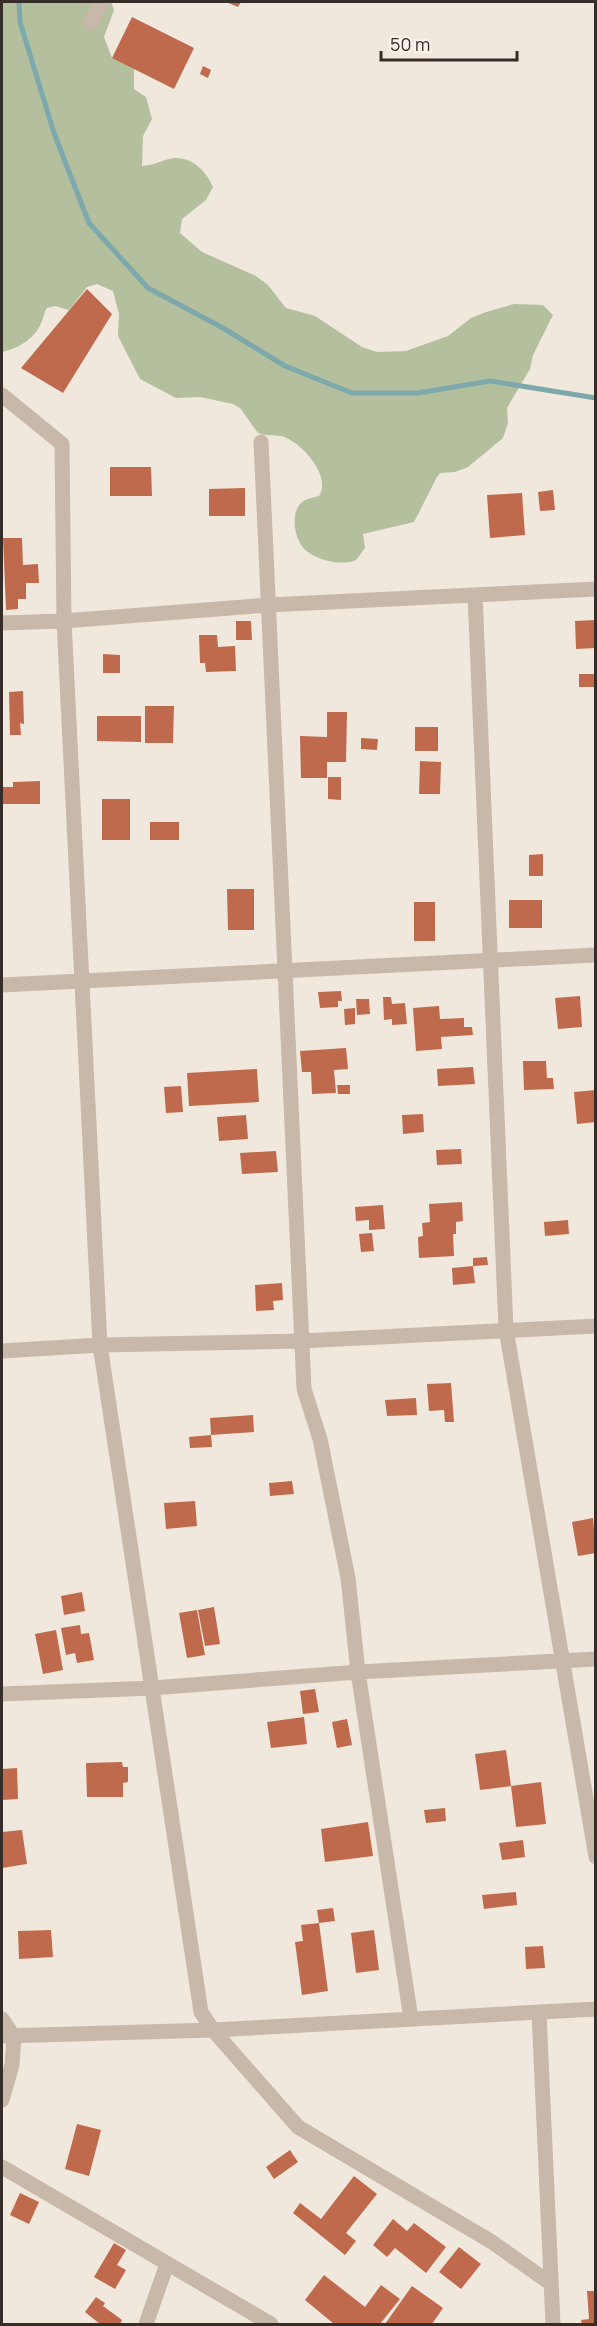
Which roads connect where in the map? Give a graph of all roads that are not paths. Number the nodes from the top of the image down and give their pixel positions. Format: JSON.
{"nodes":[{"id":1,"x":102,"y":2,"type":"edge"},
{"id":2,"x":91,"y":23,"type":"dead end"},
{"id":3,"x":2,"y":395,"type":"edge"},
{"id":4,"x":261,"y":442,"type":"dead end"},
{"id":5,"x":596,"y":590,"type":"edge"},
{"id":6,"x":474,"y":595,"type":"junction"},
{"id":7,"x":268,"y":605,"type":"junction"},
{"id":8,"x":64,"y":621,"type":"junction"},
{"id":9,"x":2,"y":623,"type":"edge"},
{"id":10,"x":596,"y":955,"type":"edge"},
{"id":11,"x":491,"y":962,"type":"junction"},
{"id":12,"x":284,"y":969,"type":"junction"},
{"id":13,"x":82,"y":982,"type":"junction"},
{"id":14,"x":2,"y":985,"type":"edge"},
{"id":15,"x":596,"y":1326,"type":"edge"},
{"id":16,"x":506,"y":1329,"type":"junction"},
{"id":17,"x":301,"y":1341,"type":"junction"},
{"id":18,"x":100,"y":1345,"type":"junction"},
{"id":19,"x":2,"y":1351,"type":"edge"},
{"id":20,"x":564,"y":1659,"type":"junction"},
{"id":21,"x":596,"y":1659,"type":"edge"},
{"id":22,"x":358,"y":1672,"type":"junction"},
{"id":23,"x":152,"y":1688,"type":"junction"},
{"id":24,"x":2,"y":1694,"type":"edge"},
{"id":25,"x":596,"y":1857,"type":"edge"},
{"id":26,"x":596,"y":2009,"type":"edge"},
{"id":27,"x":539,"y":2013,"type":"junction"},
{"id":28,"x":2,"y":2019,"type":"edge"},
{"id":29,"x":411,"y":2019,"type":"junction"},
{"id":30,"x":213,"y":2030,"type":"junction"},
{"id":31,"x":8,"y":2036,"type":"edge"},
{"id":32,"x":2,"y":2100,"type":"edge"},
{"id":33,"x":2,"y":2166,"type":"edge"},
{"id":34,"x":167,"y":2264,"type":"junction"},
{"id":35,"x":550,"y":2283,"type":"junction"},
{"id":36,"x":146,"y":2325,"type":"edge"},
{"id":37,"x":270,"y":2325,"type":"edge"},
{"id":38,"x":553,"y":2325,"type":"edge"}],
"edges":[{"from":1,"to":2,"type":"street"},
{"from":3,"to":8,"type":"street"},
{"from":4,"to":7,"type":"street"},
{"from":5,"to":6,"type":"street"},
{"from":6,"to":7,"type":"street"},
{"from":6,"to":11,"type":"street"},
{"from":7,"to":8,"type":"street"},
{"from":7,"to":12,"type":"street"},
{"from":8,"to":9,"type":"street"},
{"from":8,"to":13,"type":"street"},
{"from":10,"to":11,"type":"street"},
{"from":11,"to":12,"type":"street"},
{"from":11,"to":16,"type":"street"},
{"from":12,"to":13,"type":"street"},
{"from":12,"to":17,"type":"street"},
{"from":13,"to":14,"type":"street"},
{"from":13,"to":18,"type":"street"},
{"from":15,"to":16,"type":"street"},
{"from":16,"to":17,"type":"street"},
{"from":16,"to":20,"type":"street"},
{"from":17,"to":18,"type":"street"},
{"from":17,"to":22,"type":"street"},
{"from":18,"to":19,"type":"street"},
{"from":18,"to":23,"type":"street"},
{"from":20,"to":21,"type":"street"},
{"from":20,"to":22,"type":"street"},
{"from":20,"to":25,"type":"street"},
{"from":22,"to":23,"type":"street"},
{"from":22,"to":29,"type":"street"},
{"from":23,"to":24,"type":"street"},
{"from":23,"to":30,"type":"street"},
{"from":26,"to":27,"type":"street"},
{"from":27,"to":29,"type":"street"},
{"from":27,"to":35,"type":"street"},
{"from":28,"to":31,"type":"street"},
{"from":29,"to":30,"type":"street"},
{"from":30,"to":31,"type":"street"},
{"from":30,"to":35,"type":"street"},
{"from":31,"to":32,"type":"street"},
{"from":33,"to":34,"type":"street"},
{"from":34,"to":36,"type":"street"},
{"from":34,"to":37,"type":"street"},
{"from":35,"to":38,"type":"street"}]}
